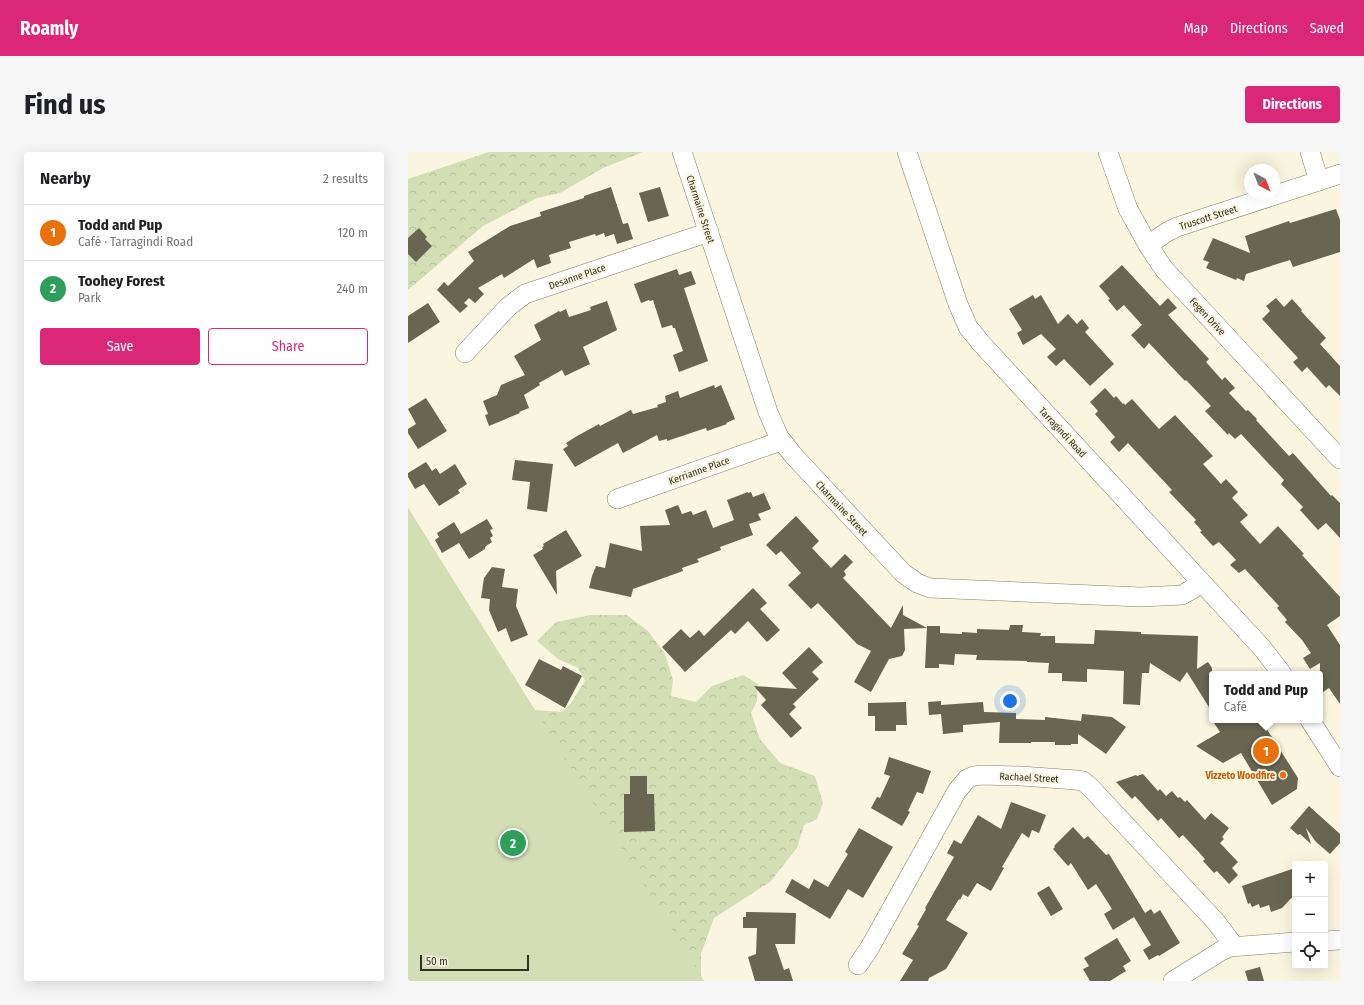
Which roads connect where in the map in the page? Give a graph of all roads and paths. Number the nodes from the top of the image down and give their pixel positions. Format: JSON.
{"nodes":[{"id":1,"x":682,"y":152,"type":"edge"},
{"id":2,"x":907,"y":152,"type":"edge"},
{"id":3,"x":1108,"y":152,"type":"edge"},
{"id":4,"x":1310,"y":152,"type":"edge"},
{"id":5,"x":1340,"y":174,"type":"edge"},
{"id":6,"x":1319,"y":181,"type":"junction"},
{"id":7,"x":709,"y":232,"type":"junction"},
{"id":8,"x":1148,"y":245,"type":"junction"},
{"id":9,"x":465,"y":353,"type":"dead end"},
{"id":10,"x":781,"y":441,"type":"junction"},
{"id":11,"x":1340,"y":460,"type":"edge"},
{"id":12,"x":617,"y":499,"type":"dead end"},
{"id":13,"x":1201,"y":582,"type":"junction"},
{"id":14,"x":1280,"y":671,"type":"edge"},
{"id":15,"x":1312,"y":723,"type":"edge"},
{"id":16,"x":1340,"y":767,"type":"edge"},
{"id":17,"x":1340,"y":940,"type":"edge"},
{"id":18,"x":1328,"y":941,"type":"edge"},
{"id":19,"x":1292,"y":942,"type":"edge"},
{"id":20,"x":1234,"y":946,"type":"junction"},
{"id":21,"x":858,"y":965,"type":"dead end"},
{"id":22,"x":1173,"y":981,"type":"edge"}],
"edges":[{"from":1,"to":7,"type":"street","name":"Charmaine Street"},
{"from":2,"to":13,"type":"street","name":"Tarragindi Road"},
{"from":3,"to":8,"type":"street","name":"Fegen Drive"},
{"from":4,"to":6,"type":"street"},
{"from":5,"to":6,"type":"street","name":"Truscott Street"},
{"from":6,"to":8,"type":"street","name":"Truscott Street"},
{"from":7,"to":9,"type":"street","name":"Desanne Place"},
{"from":7,"to":10,"type":"street","name":"Charmaine Street"},
{"from":8,"to":11,"type":"street","name":"Fegen Drive"},
{"from":10,"to":12,"type":"street","name":"Kerrianne Place"},
{"from":10,"to":13,"type":"street","name":"Charmaine Street"},
{"from":13,"to":14,"type":"street","name":"Tarragindi Road"},
{"from":15,"to":16,"type":"street"},
{"from":17,"to":18,"type":"street"},
{"from":19,"to":20,"type":"street"},
{"from":20,"to":21,"type":"street","name":"Rachael Street"},
{"from":20,"to":22,"type":"street"}]}
